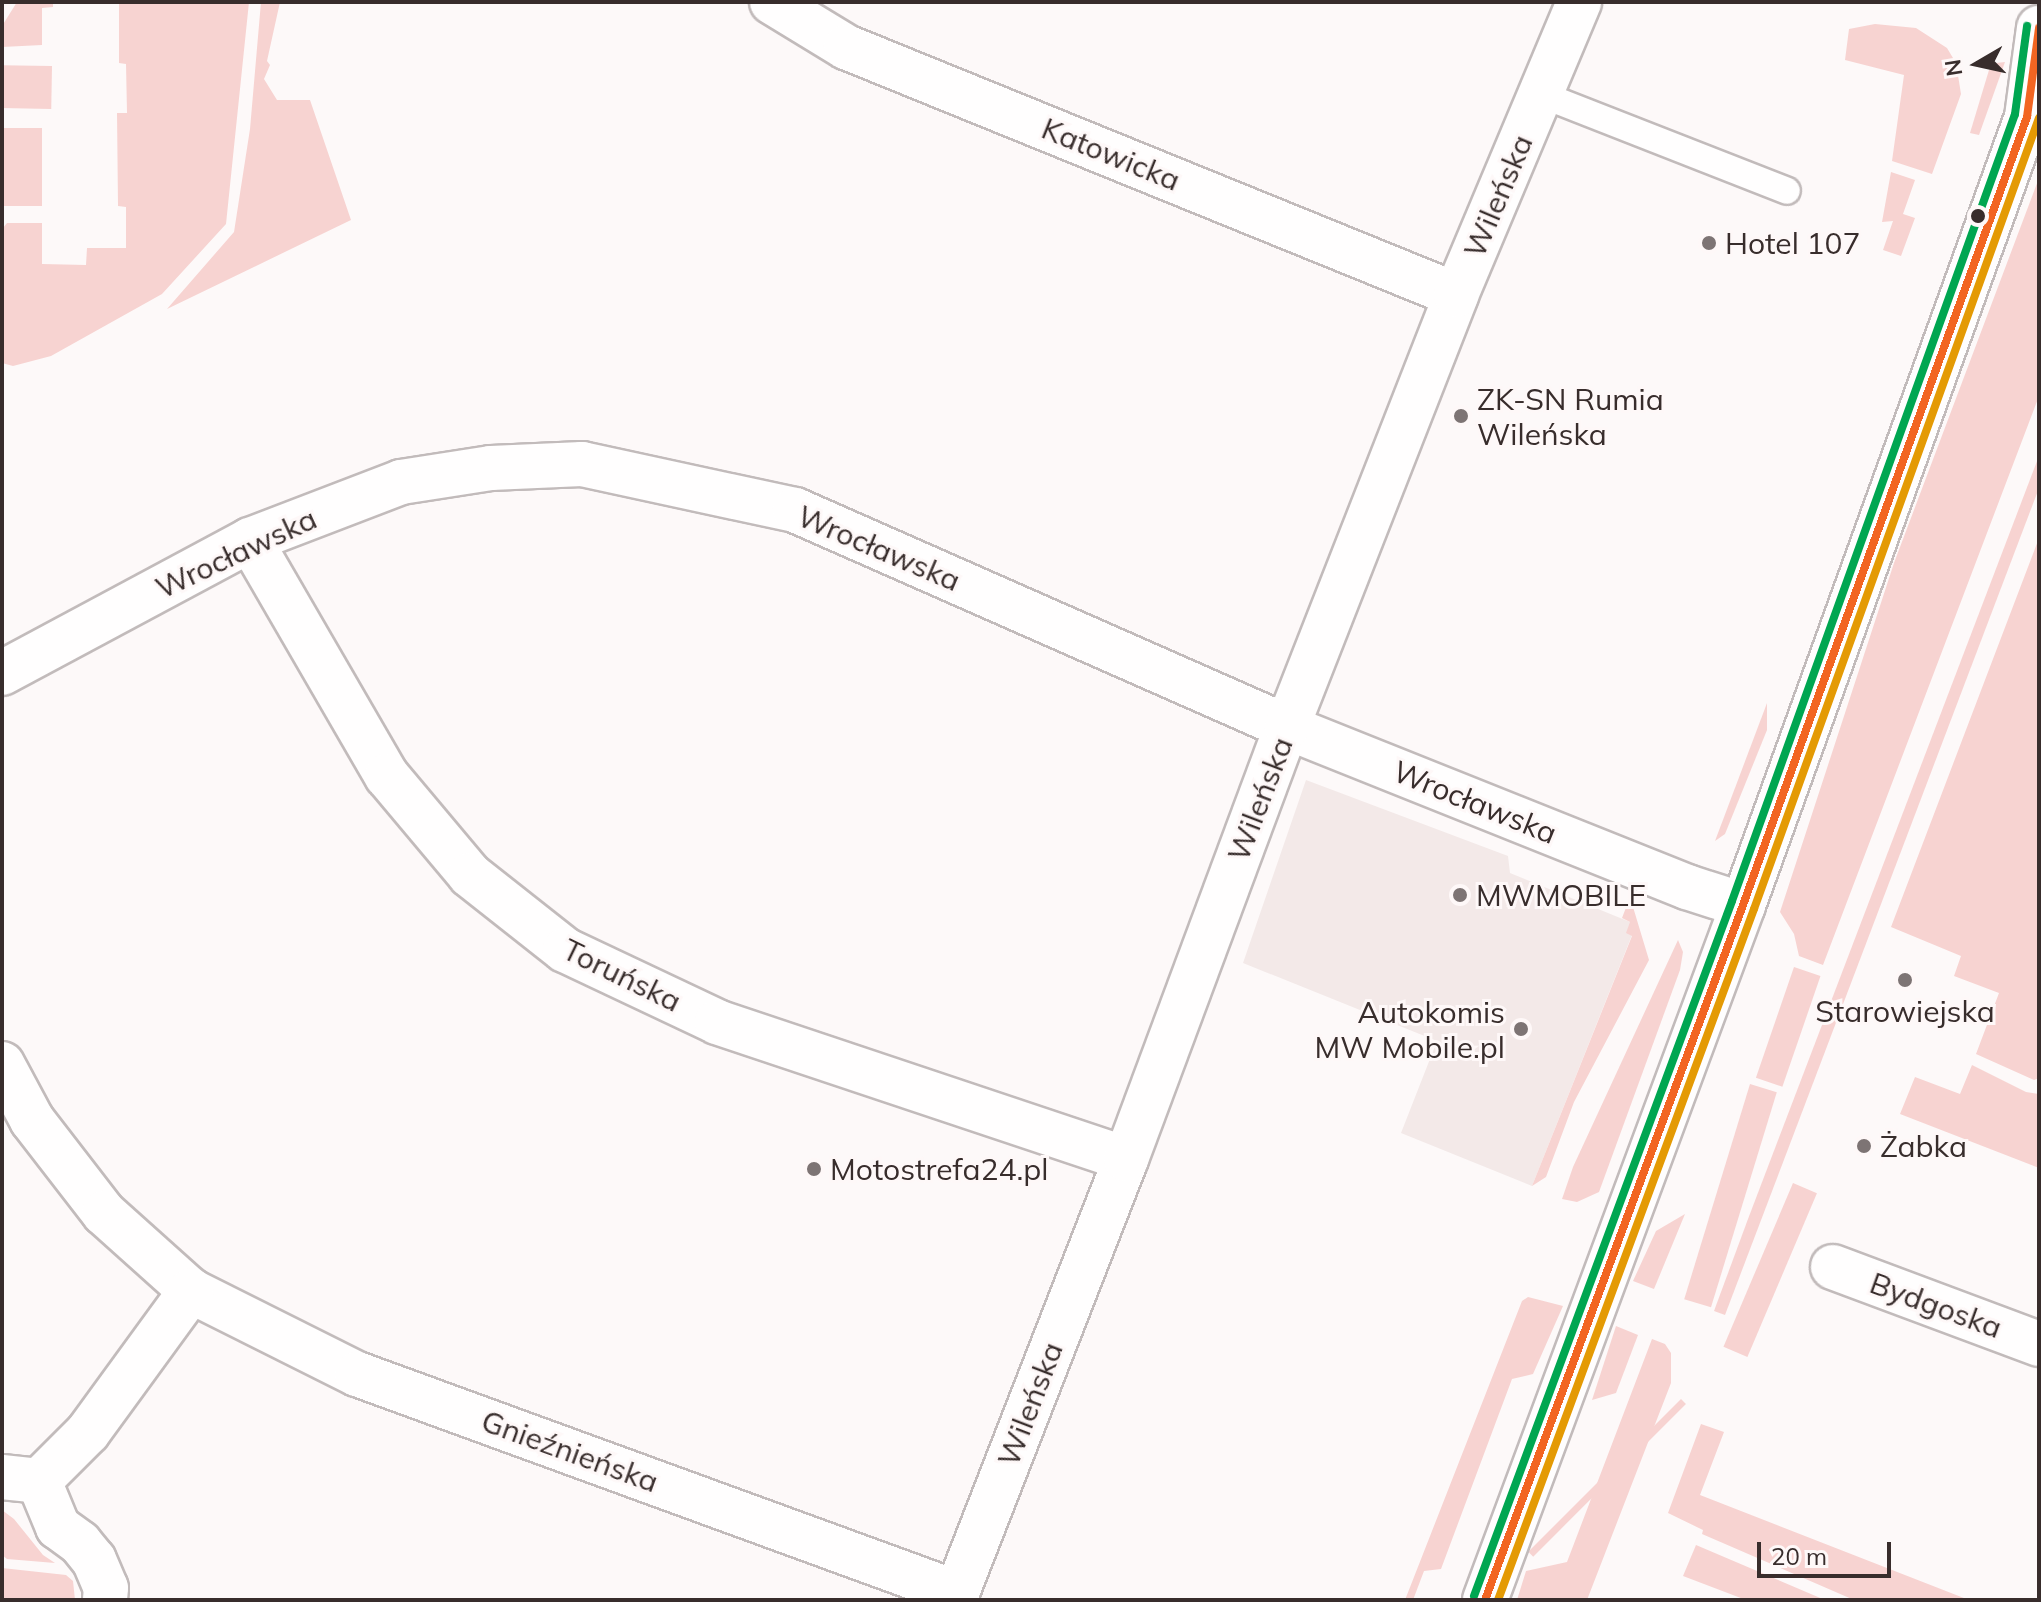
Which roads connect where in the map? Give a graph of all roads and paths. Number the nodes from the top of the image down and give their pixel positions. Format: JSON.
{"nodes":[{"id":1,"x":772,"y":2,"type":"edge"},
{"id":2,"x":1579,"y":2,"type":"edge"},
{"id":3,"x":2039,"y":28,"type":"edge"},
{"id":4,"x":1540,"y":94,"type":"junction"},
{"id":5,"x":2033,"y":109,"type":"edge"},
{"id":6,"x":1787,"y":191,"type":"dead end"},
{"id":7,"x":1456,"y":295,"type":"junction"},
{"id":8,"x":250,"y":540,"type":"junction"},
{"id":9,"x":2,"y":673,"type":"edge"},
{"id":10,"x":1287,"y":727,"type":"junction"},
{"id":11,"x":1743,"y":905,"type":"junction"},
{"id":12,"x":2,"y":1064,"type":"edge"},
{"id":13,"x":1126,"y":1159,"type":"junction"},
{"id":14,"x":1833,"y":1267,"type":"dead end"},
{"id":15,"x":191,"y":1291,"type":"junction"},
{"id":16,"x":2039,"y":1344,"type":"edge"},
{"id":17,"x":20,"y":1479,"type":"edge"},
{"id":18,"x":955,"y":1596,"type":"edge"},
{"id":19,"x":105,"y":1600,"type":"edge"},
{"id":20,"x":1485,"y":1600,"type":"edge"}],
"edges":[{"from":1,"to":7,"type":"street","name":"Katowicka"},
{"from":2,"to":4,"type":"street","name":"Wileńska"},
{"from":3,"to":5,"type":"street"},
{"from":4,"to":6,"type":"lane"},
{"from":4,"to":7,"type":"street","name":"Wileńska"},
{"from":5,"to":11,"type":"street"},
{"from":7,"to":10,"type":"street","name":"Wileńska"},
{"from":8,"to":9,"type":"street","name":"Wrocławska"},
{"from":8,"to":10,"type":"street","name":"Wrocławska"},
{"from":8,"to":13,"type":"street","name":"Toruńska"},
{"from":10,"to":11,"type":"street","name":"Wrocławska"},
{"from":10,"to":13,"type":"street","name":"Wileńska"},
{"from":11,"to":20,"type":"street"},
{"from":12,"to":15,"type":"street","name":"Gnieźnieńska"},
{"from":13,"to":18,"type":"street","name":"Wileńska"},
{"from":14,"to":16,"type":"street","name":"Bydgoska"},
{"from":15,"to":17,"type":"street"},
{"from":15,"to":18,"type":"street","name":"Gnieźnieńska"},
{"from":17,"to":19,"type":"street"}]}
